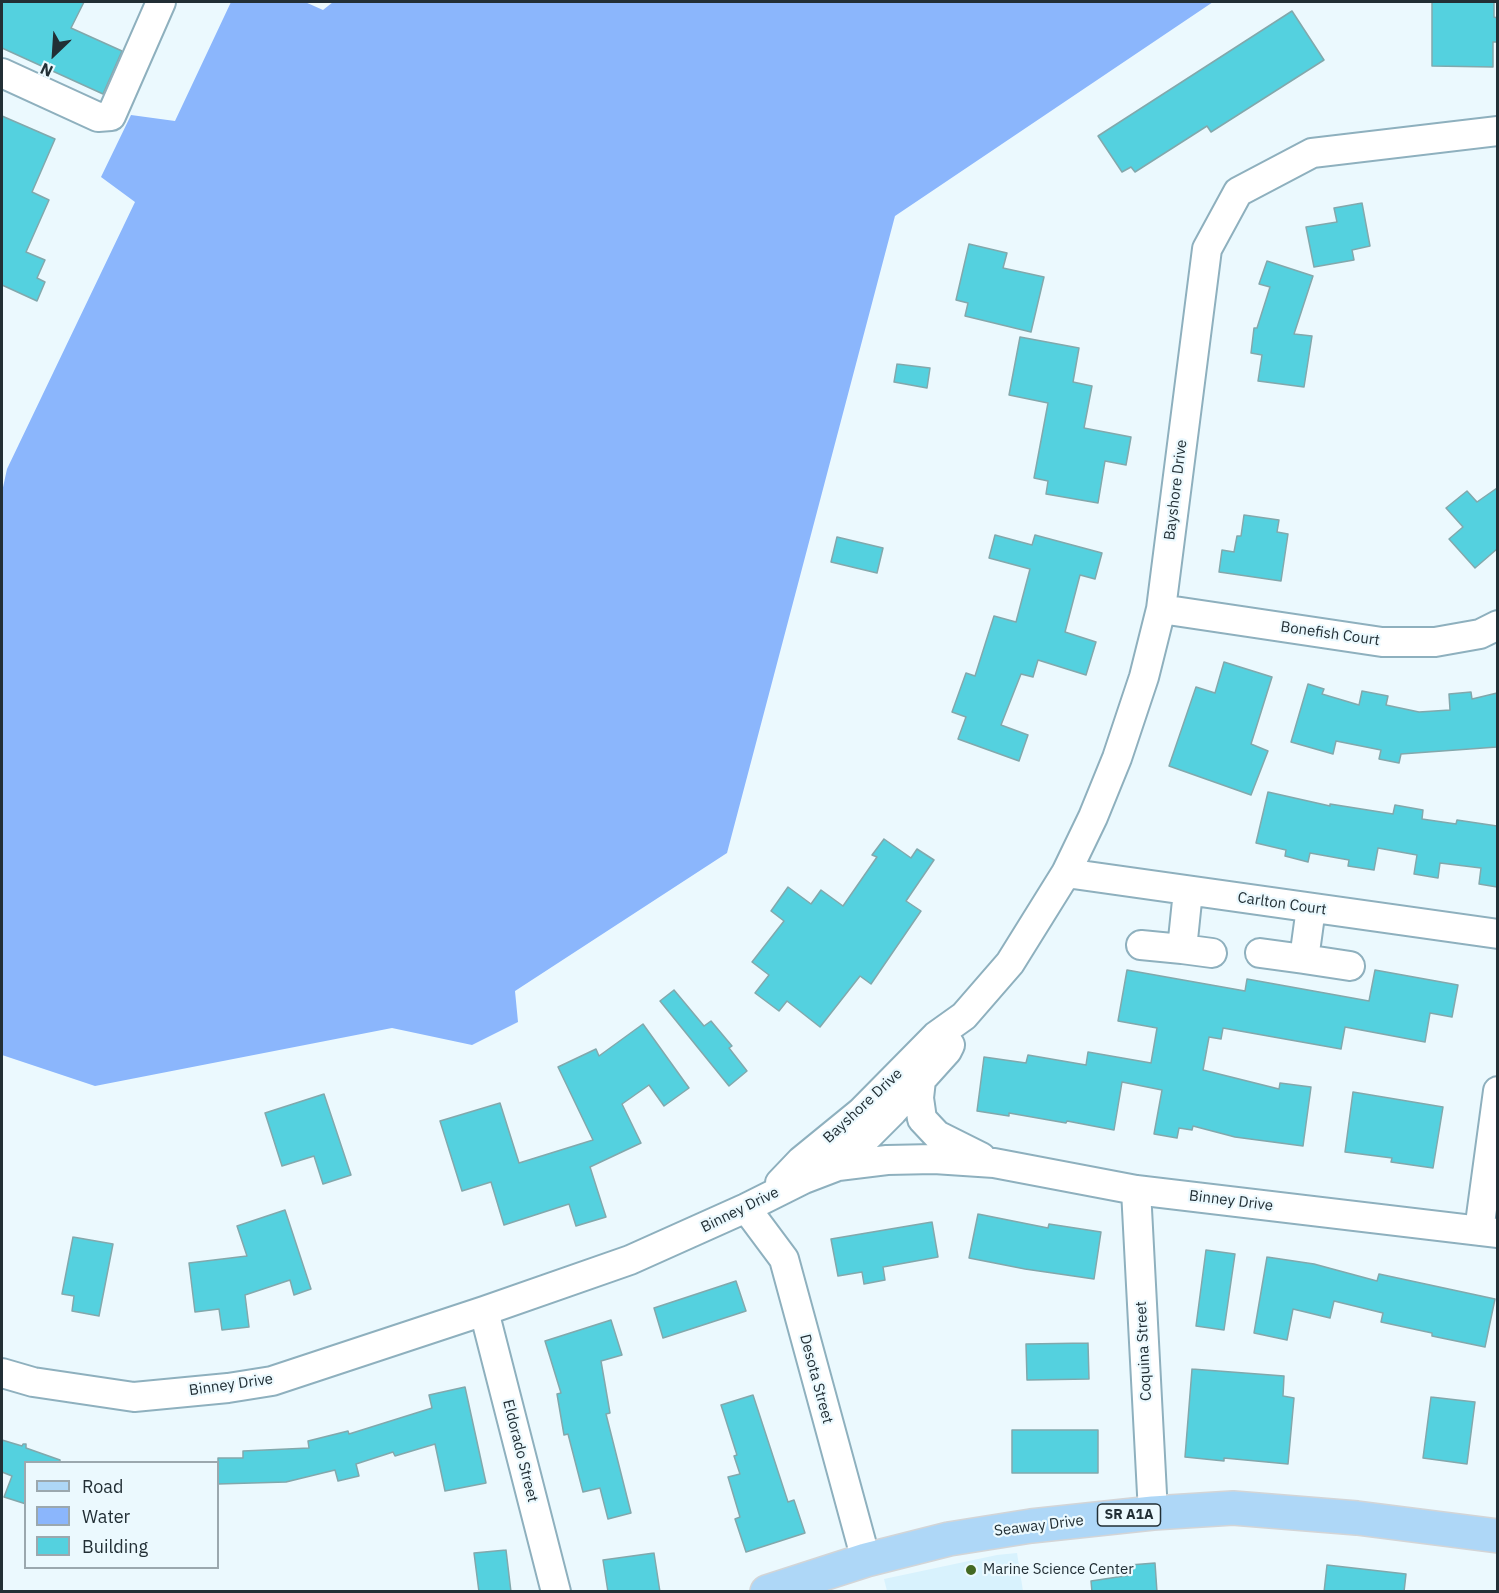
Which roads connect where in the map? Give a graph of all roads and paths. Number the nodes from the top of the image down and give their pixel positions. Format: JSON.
{"nodes":[{"id":1,"x":161,"y":2,"type":"edge"},
{"id":2,"x":2,"y":73,"type":"edge"},
{"id":3,"x":1497,"y":131,"type":"edge"},
{"id":4,"x":1161,"y":609,"type":"junction"},
{"id":5,"x":1497,"y":625,"type":"edge"},
{"id":6,"x":1066,"y":873,"type":"junction"},
{"id":7,"x":1188,"y":891,"type":"junction"},
{"id":8,"x":1311,"y":908,"type":"junction"},
{"id":9,"x":1497,"y":934,"type":"edge"},
{"id":10,"x":1141,"y":945,"type":"dead end"},
{"id":11,"x":1182,"y":949,"type":"junction"},
{"id":12,"x":1212,"y":953,"type":"dead end"},
{"id":13,"x":1260,"y":953,"type":"dead end"},
{"id":14,"x":1304,"y":959,"type":"junction"},
{"id":15,"x":1350,"y":966,"type":"dead end"},
{"id":16,"x":964,"y":1016,"type":"junction"},
{"id":17,"x":921,"y":1080,"type":"junction"},
{"id":18,"x":1497,"y":1091,"type":"edge"},
{"id":19,"x":994,"y":1163,"type":"junction"},
{"id":20,"x":838,"y":1166,"type":"junction"},
{"id":21,"x":1136,"y":1190,"type":"junction"},
{"id":22,"x":756,"y":1203,"type":"junction"},
{"id":23,"x":1488,"y":1232,"type":"edge"},
{"id":24,"x":484,"y":1311,"type":"junction"},
{"id":25,"x":2,"y":1373,"type":"edge"},
{"id":26,"x":1153,"y":1513,"type":"junction"},
{"id":27,"x":1497,"y":1536,"type":"edge"},
{"id":28,"x":866,"y":1560,"type":"junction"},
{"id":29,"x":556,"y":1592,"type":"edge"},
{"id":30,"x":767,"y":1592,"type":"edge"}],
"edges":[{"from":1,"to":2,"type":"street"},
{"from":3,"to":4,"type":"street","name":"Bayshore Drive"},
{"from":4,"to":5,"type":"street","name":"Bonefish Court"},
{"from":4,"to":6,"type":"street","name":"Bayshore Drive"},
{"from":6,"to":7,"type":"street","name":"Carlton Court"},
{"from":6,"to":16,"type":"street","name":"Bayshore Drive"},
{"from":7,"to":8,"type":"street","name":"Carlton Court"},
{"from":7,"to":11,"type":"street"},
{"from":8,"to":9,"type":"street","name":"Carlton Court"},
{"from":8,"to":14,"type":"street"},
{"from":10,"to":11,"type":"street"},
{"from":11,"to":12,"type":"street"},
{"from":13,"to":14,"type":"street"},
{"from":14,"to":15,"type":"street"},
{"from":16,"to":17,"type":"street","name":"Bayshore Drive"},
{"from":16,"to":22,"type":"street","name":"Bayshore Drive"},
{"from":17,"to":19,"type":"street","name":"Bayshore Drive"},
{"from":17,"to":20,"type":"street","name":"Bayshore Drive"},
{"from":18,"to":23,"type":"street"},
{"from":19,"to":20,"type":"street","name":"Binney Drive"},
{"from":19,"to":21,"type":"street","name":"Binney Drive"},
{"from":20,"to":22,"type":"street","name":"Binney Drive"},
{"from":21,"to":23,"type":"street","name":"Binney Drive"},
{"from":21,"to":26,"type":"street","name":"Coquina Street"},
{"from":22,"to":24,"type":"street","name":"Binney Drive"},
{"from":22,"to":28,"type":"street","name":"Desota Street"},
{"from":24,"to":25,"type":"street","name":"Binney Drive"},
{"from":24,"to":29,"type":"street","name":"Eldorado Street"},
{"from":26,"to":27,"type":"main road","name":"Seaway Drive","number":"SR A1A"},
{"from":26,"to":28,"type":"main road","name":"Seaway Drive","number":"SR A1A"},
{"from":28,"to":30,"type":"main road","name":"Seaway Drive","number":"SR A1A"}]}
